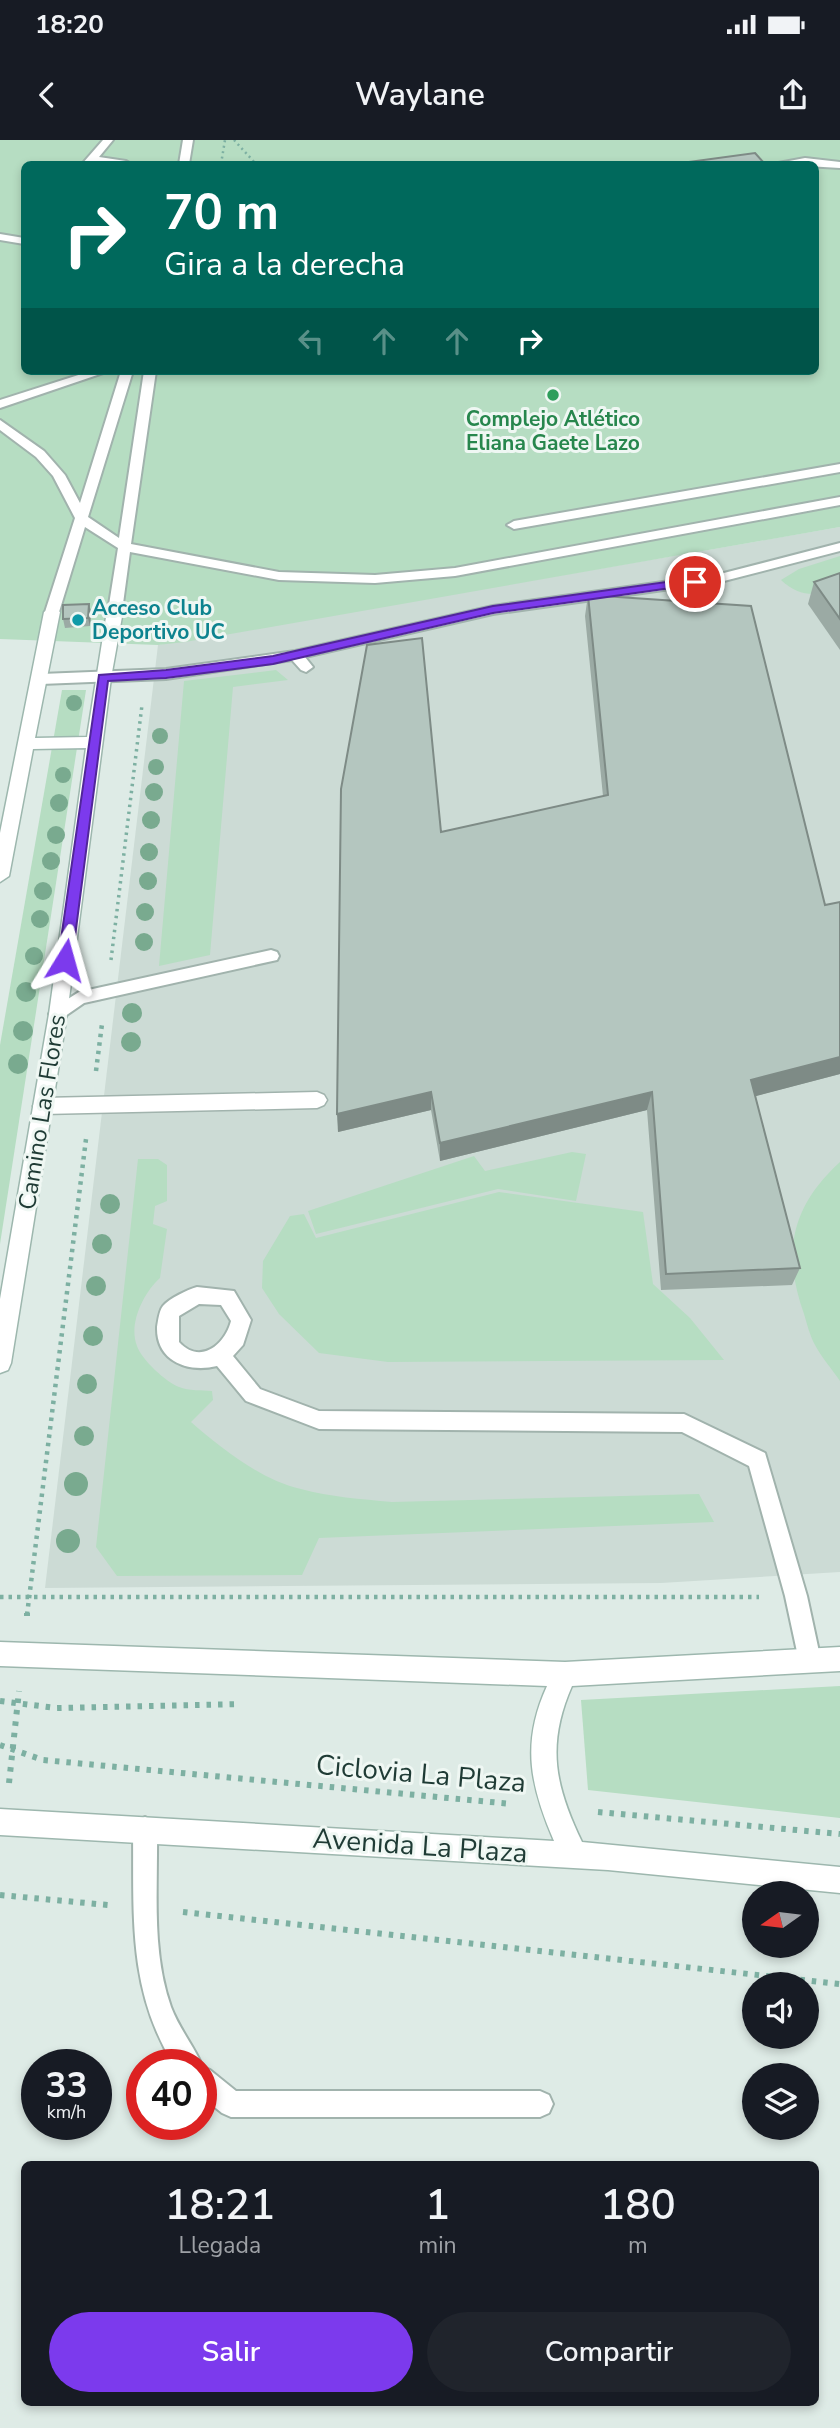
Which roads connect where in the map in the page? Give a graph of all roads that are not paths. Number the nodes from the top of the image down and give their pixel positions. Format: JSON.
{"nodes":[{"id":1,"x":108,"y":140,"type":"edge"},
{"id":2,"x":188,"y":140,"type":"edge"},
{"id":3,"x":90,"y":161,"type":"edge"},
{"id":4,"x":184,"y":161,"type":"edge"},
{"id":5,"x":819,"y":163,"type":"edge"},
{"id":6,"x":840,"y":165,"type":"edge"},
{"id":7,"x":0,"y":237,"type":"edge"},
{"id":8,"x":21,"y":241,"type":"edge"},
{"id":9,"x":91,"y":375,"type":"edge"},
{"id":10,"x":126,"y":375,"type":"edge"},
{"id":11,"x":149,"y":375,"type":"edge"},
{"id":12,"x":0,"y":404,"type":"edge"},
{"id":13,"x":0,"y":424,"type":"edge"},
{"id":14,"x":840,"y":468,"type":"edge"},
{"id":15,"x":840,"y":501,"type":"edge"},
{"id":16,"x":81,"y":518,"type":"junction"},
{"id":17,"x":514,"y":525,"type":"dead end"},
{"id":18,"x":123,"y":546,"type":"junction"},
{"id":19,"x":840,"y":547,"type":"edge"},
{"id":20,"x":53,"y":606,"type":"joint"},
{"id":21,"x":115,"y":611,"type":"joint"},
{"id":22,"x":295,"y":655,"type":"junction"},
{"id":23,"x":306,"y":667,"type":"dead end"},
{"id":24,"x":103,"y":678,"type":"junction"},
{"id":25,"x":41,"y":679,"type":"junction"},
{"id":26,"x":94,"y":743,"type":"junction"},
{"id":27,"x":27,"y":744,"type":"junction"},
{"id":28,"x":0,"y":876,"type":"edge"},
{"id":29,"x":271,"y":956,"type":"dead end"},
{"id":30,"x":58,"y":1014,"type":"junction"},
{"id":31,"x":317,"y":1100,"type":"dead end"},
{"id":32,"x":43,"y":1106,"type":"junction"},
{"id":33,"x":221,"y":1356,"type":"dead end"},
{"id":34,"x":0,"y":1363,"type":"edge"},
{"id":35,"x":11,"y":1654,"type":"edge"},
{"id":36,"x":840,"y":1659,"type":"edge"},
{"id":37,"x":810,"y":1661,"type":"junction"},
{"id":38,"x":565,"y":1674,"type":"junction"},
{"id":39,"x":3,"y":1822,"type":"edge"},
{"id":40,"x":145,"y":1829,"type":"junction"},
{"id":41,"x":574,"y":1855,"type":"junction"},
{"id":42,"x":840,"y":1880,"type":"edge"},
{"id":43,"x":177,"y":2049,"type":"edge"},
{"id":44,"x":217,"y":2092,"type":"edge"},
{"id":45,"x":540,"y":2104,"type":"dead end"}],
"edges":[{"from":1,"to":3,"type":"lane"},
{"from":2,"to":4,"type":"lane"},
{"from":5,"to":6,"type":"lane"},
{"from":7,"to":8,"type":"lane"},
{"from":9,"to":12,"type":"lane"},
{"from":10,"to":16,"type":"lane"},
{"from":11,"to":18,"type":"lane"},
{"from":13,"to":16,"type":"lane"},
{"from":14,"to":17,"type":"lane"},
{"from":15,"to":18,"type":"lane"},
{"from":16,"to":18,"type":"lane"},
{"from":16,"to":20,"type":"lane"},
{"from":18,"to":21,"type":"lane"},
{"from":19,"to":22,"type":"lane"},
{"from":20,"to":25,"type":"street"},
{"from":21,"to":24,"type":"street","name":"Camino Las Flores"},
{"from":22,"to":23,"type":"lane"},
{"from":22,"to":24,"type":"lane"},
{"from":24,"to":25,"type":"lane"},
{"from":24,"to":26,"type":"street","name":"Camino Las Flores"},
{"from":25,"to":27,"type":"street"},
{"from":26,"to":27,"type":"street"},
{"from":26,"to":30,"type":"street","name":"Camino Las Flores"},
{"from":27,"to":28,"type":"street"},
{"from":29,"to":30,"type":"lane"},
{"from":30,"to":32,"type":"street","name":"Camino Las Flores"},
{"from":31,"to":32,"type":"street"},
{"from":32,"to":34,"type":"street","name":"Camino Las Flores"},
{"from":33,"to":37,"type":"lane"},
{"from":35,"to":38,"type":"street"},
{"from":36,"to":37,"type":"street"},
{"from":37,"to":38,"type":"street"},
{"from":38,"to":41,"type":"street"},
{"from":39,"to":40,"type":"street","name":"Avenida La Plaza"},
{"from":40,"to":41,"type":"street","name":"Avenida La Plaza"},
{"from":40,"to":43,"type":"lane"},
{"from":41,"to":42,"type":"street","name":"Avenida La Plaza"},
{"from":44,"to":45,"type":"lane"}]}
